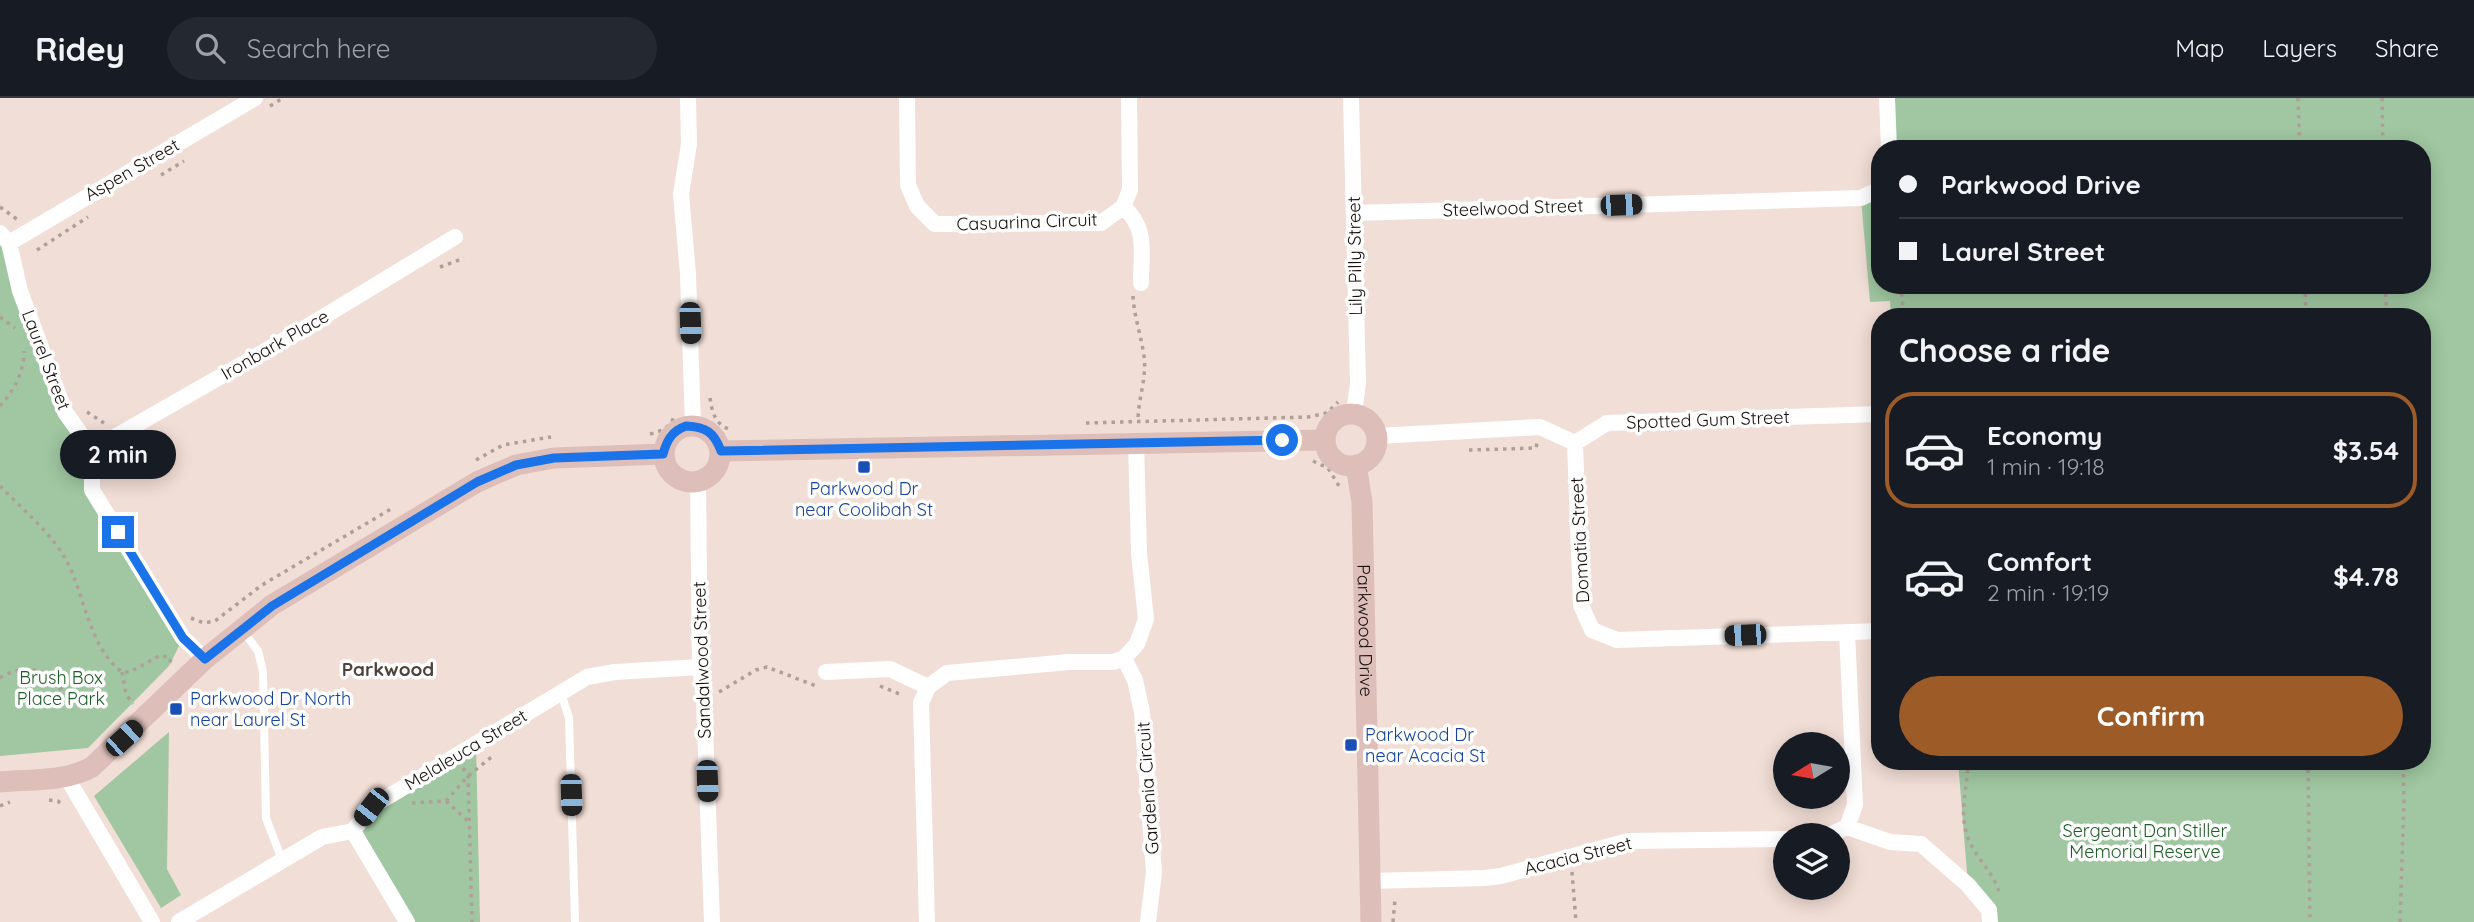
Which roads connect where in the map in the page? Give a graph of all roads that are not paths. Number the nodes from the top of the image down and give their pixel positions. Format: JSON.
{"nodes":[{"id":1,"x":255,"y":98,"type":"edge"},
{"id":2,"x":688,"y":98,"type":"edge"},
{"id":3,"x":907,"y":98,"type":"edge"},
{"id":4,"x":1129,"y":98,"type":"edge"},
{"id":5,"x":1351,"y":98,"type":"edge"},
{"id":6,"x":1887,"y":98,"type":"edge"},
{"id":7,"x":1889,"y":140,"type":"edge"},
{"id":8,"x":1871,"y":193,"type":"edge"},
{"id":9,"x":1124,"y":207,"type":"junction"},
{"id":10,"x":1354,"y":213,"type":"junction"},
{"id":11,"x":456,"y":237,"type":"dead end"},
{"id":12,"x":4,"y":238,"type":"edge"},
{"id":13,"x":1136,"y":285,"type":"road end"},
{"id":14,"x":1354,"y":414,"type":"junction"},
{"id":15,"x":1871,"y":414,"type":"edge"},
{"id":16,"x":693,"y":426,"type":"junction"},
{"id":17,"x":1137,"y":432,"type":"junction"},
{"id":18,"x":1377,"y":436,"type":"junction"},
{"id":19,"x":1325,"y":440,"type":"junction"},
{"id":20,"x":1575,"y":443,"type":"junction"},
{"id":21,"x":92,"y":450,"type":"junction"},
{"id":22,"x":721,"y":451,"type":"junction"},
{"id":23,"x":663,"y":454,"type":"junction"},
{"id":24,"x":1356,"y":465,"type":"junction"},
{"id":25,"x":698,"y":482,"type":"junction"},
{"id":26,"x":242,"y":629,"type":"junction"},
{"id":27,"x":1871,"y":631,"type":"edge"},
{"id":28,"x":1847,"y":632,"type":"junction"},
{"id":29,"x":1124,"y":658,"type":"junction"},
{"id":30,"x":205,"y":659,"type":"junction"},
{"id":31,"x":700,"y":667,"type":"junction"},
{"id":32,"x":827,"y":679,"type":"road end"},
{"id":33,"x":928,"y":687,"type":"junction"},
{"id":34,"x":561,"y":693,"type":"junction"},
{"id":35,"x":66,"y":776,"type":"junction"},
{"id":36,"x":0,"y":782,"type":"edge"},
{"id":37,"x":1849,"y":823,"type":"edge"},
{"id":38,"x":1850,"y":828,"type":"edge"},
{"id":39,"x":353,"y":831,"type":"junction"},
{"id":40,"x":1773,"y":839,"type":"edge"},
{"id":41,"x":282,"y":860,"type":"junction"},
{"id":42,"x":1371,"y":881,"type":"junction"},
{"id":43,"x":152,"y":922,"type":"edge"},
{"id":44,"x":180,"y":922,"type":"edge"},
{"id":45,"x":407,"y":922,"type":"edge"},
{"id":46,"x":575,"y":922,"type":"edge"},
{"id":47,"x":712,"y":922,"type":"edge"},
{"id":48,"x":927,"y":922,"type":"edge"},
{"id":49,"x":1148,"y":922,"type":"edge"},
{"id":50,"x":1371,"y":922,"type":"edge"},
{"id":51,"x":1990,"y":922,"type":"edge"}],
"edges":[{"from":1,"to":12,"type":"street","name":"Aspen Street"},
{"from":2,"to":16,"type":"street"},
{"from":3,"to":9,"type":"street","name":"Casuarina Circuit"},
{"from":4,"to":9,"type":"street"},
{"from":5,"to":10,"type":"street","name":"Lily Pilly Street"},
{"from":6,"to":7,"type":"street"},
{"from":8,"to":10,"type":"street","name":"Steelwood Street"},
{"from":9,"to":13,"type":"street"},
{"from":10,"to":14,"type":"street","name":"Lily Pilly Street"},
{"from":11,"to":21,"type":"street","name":"Ironbark Place"},
{"from":12,"to":21,"type":"street","name":"Laurel Street"},
{"from":14,"to":18,"type":"street"},
{"from":14,"to":19,"type":"street"},
{"from":15,"to":20,"type":"street","name":"Spotted Gum Street"},
{"from":16,"to":22,"type":"street"},
{"from":16,"to":23,"type":"street"},
{"from":17,"to":19,"type":"street"},
{"from":17,"to":22,"type":"street"},
{"from":17,"to":29,"type":"street"},
{"from":18,"to":20,"type":"street"},
{"from":18,"to":24,"type":"street"},
{"from":19,"to":24,"type":"street"},
{"from":20,"to":28,"type":"street","name":"Domatia Street"},
{"from":21,"to":30,"type":"street"},
{"from":22,"to":25,"type":"street"},
{"from":23,"to":25,"type":"street"},
{"from":23,"to":26,"type":"street"},
{"from":24,"to":42,"type":"street","name":"Parkwood Drive"},
{"from":25,"to":31,"type":"street","name":"Sandalwood Street"},
{"from":26,"to":30,"type":"street"},
{"from":26,"to":41,"type":"lane"},
{"from":27,"to":28,"type":"street"},
{"from":28,"to":37,"type":"street"},
{"from":29,"to":33,"type":"street"},
{"from":29,"to":49,"type":"street","name":"Gardenia Circuit"},
{"from":30,"to":35,"type":"street"},
{"from":31,"to":34,"type":"street","name":"Melaleuca Street"},
{"from":31,"to":47,"type":"street","name":"Sandalwood Street"},
{"from":32,"to":33,"type":"street"},
{"from":33,"to":48,"type":"street"},
{"from":34,"to":39,"type":"street","name":"Melaleuca Street"},
{"from":34,"to":46,"type":"lane"},
{"from":35,"to":36,"type":"street"},
{"from":35,"to":43,"type":"street"},
{"from":38,"to":51,"type":"street"},
{"from":39,"to":41,"type":"street"},
{"from":39,"to":45,"type":"street"},
{"from":40,"to":42,"type":"street","name":"Acacia Street"},
{"from":41,"to":44,"type":"street"},
{"from":42,"to":50,"type":"street","name":"Parkwood Drive"}]}
